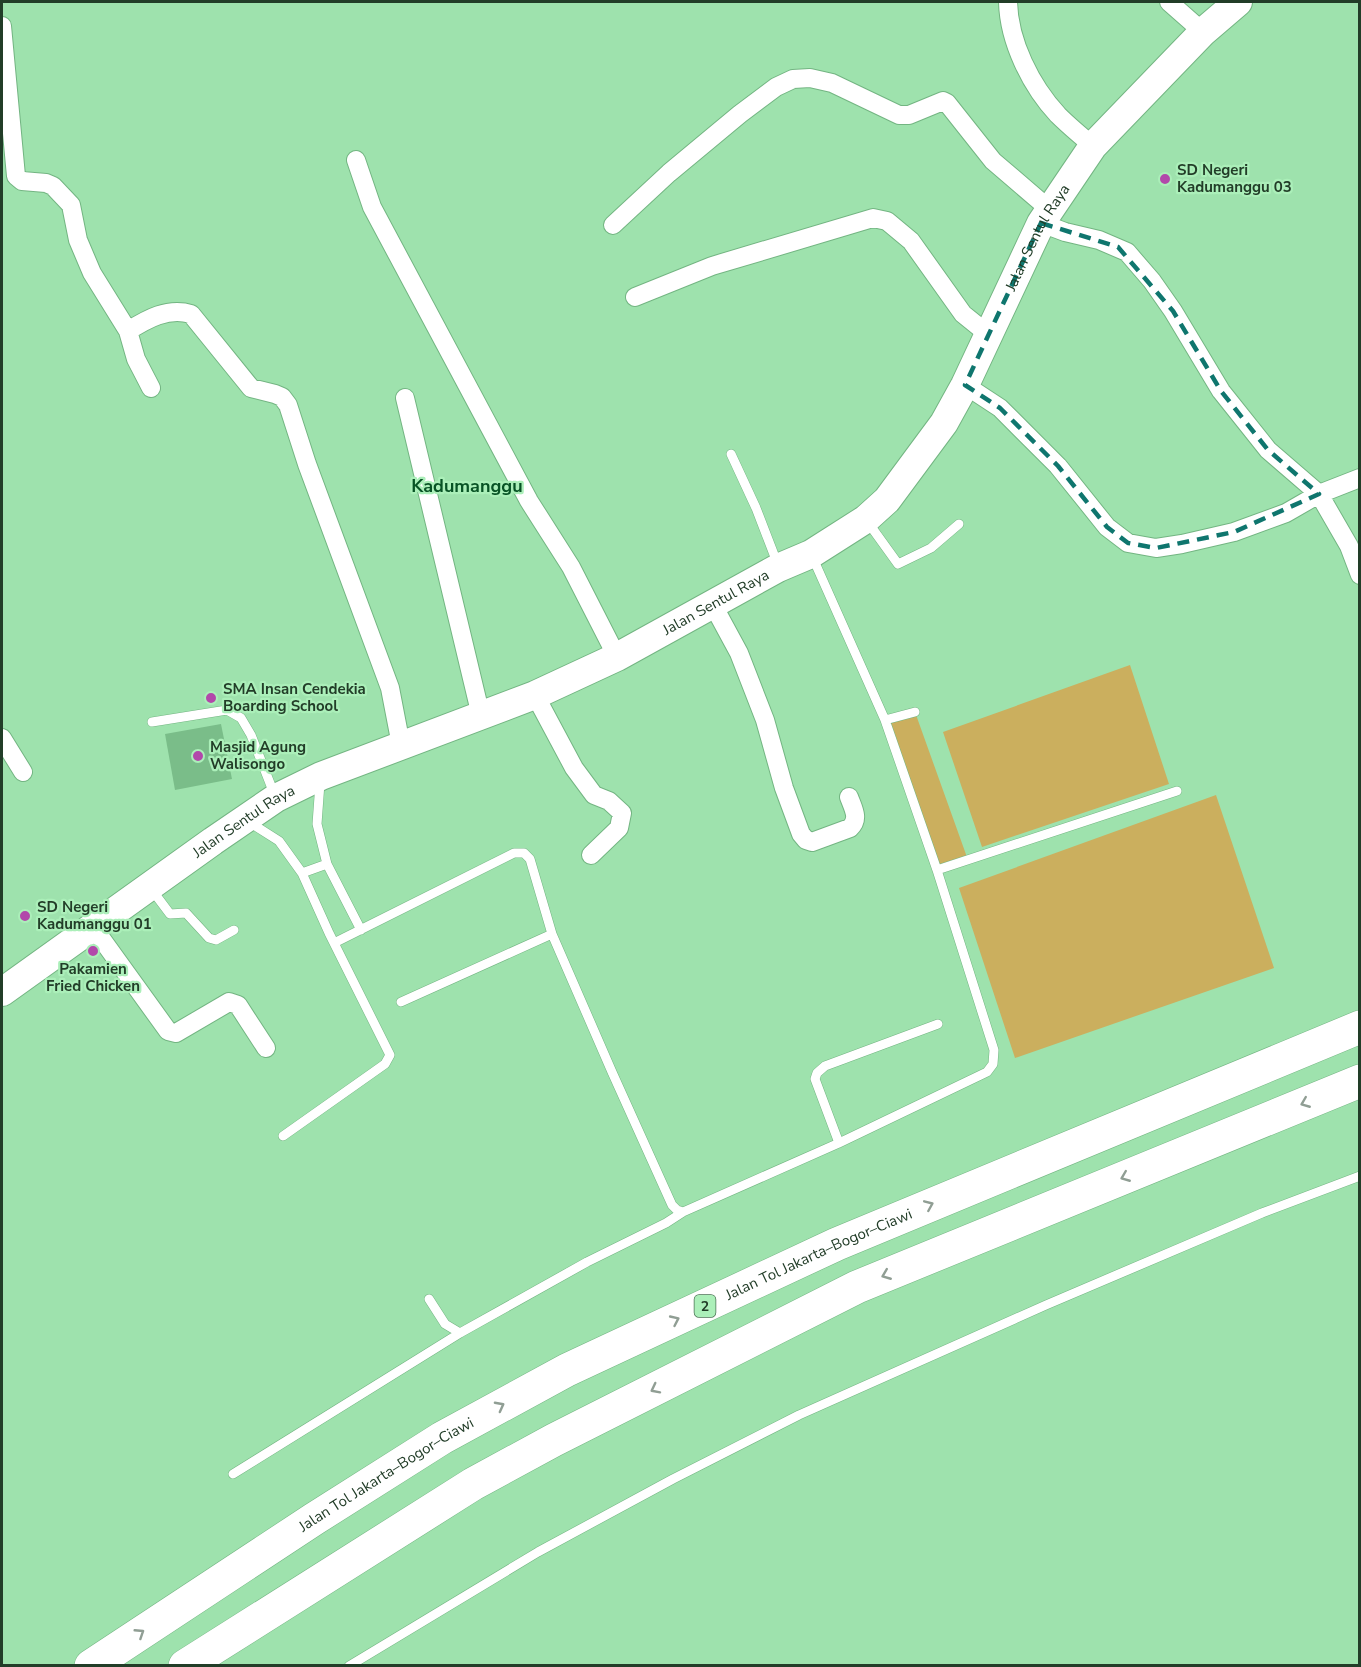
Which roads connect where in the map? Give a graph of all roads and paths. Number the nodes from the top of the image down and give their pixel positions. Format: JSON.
{"nodes":[{"id":1,"x":1008,"y":2,"type":"edge"},
{"id":2,"x":1169,"y":2,"type":"edge"},
{"id":3,"x":1238,"y":2,"type":"edge"},
{"id":4,"x":2,"y":26,"type":"edge"},
{"id":5,"x":1203,"y":32,"type":"junction"},
{"id":6,"x":1093,"y":146,"type":"junction"},
{"id":7,"x":356,"y":160,"type":"dead end"},
{"id":8,"x":1045,"y":216,"type":"junction"},
{"id":9,"x":612,"y":225,"type":"dead end"},
{"id":10,"x":635,"y":297,"type":"dead end"},
{"id":11,"x":128,"y":331,"type":"junction"},
{"id":12,"x":989,"y":334,"type":"junction"},
{"id":13,"x":965,"y":385,"type":"junction"},
{"id":14,"x":151,"y":388,"type":"dead end"},
{"id":15,"x":405,"y":398,"type":"dead end"},
{"id":16,"x":731,"y":454,"type":"dead end"},
{"id":17,"x":1359,"y":478,"type":"edge"},
{"id":18,"x":1319,"y":494,"type":"junction"},
{"id":19,"x":866,"y":519,"type":"junction"},
{"id":20,"x":959,"y":524,"type":"dead end"},
{"id":21,"x":811,"y":554,"type":"junction"},
{"id":22,"x":778,"y":568,"type":"junction"},
{"id":23,"x":1359,"y":575,"type":"edge"},
{"id":24,"x":713,"y":605,"type":"junction"},
{"id":25,"x":617,"y":657,"type":"junction"},
{"id":26,"x":535,"y":695,"type":"junction"},
{"id":27,"x":915,"y":712,"type":"dead end"},
{"id":28,"x":481,"y":716,"type":"junction"},
{"id":29,"x":885,"y":720,"type":"junction"},
{"id":30,"x":152,"y":722,"type":"dead end"},
{"id":31,"x":2,"y":738,"type":"edge"},
{"id":32,"x":401,"y":745,"type":"junction"},
{"id":33,"x":23,"y":772,"type":"dead end"},
{"id":34,"x":321,"y":776,"type":"junction"},
{"id":35,"x":1177,"y":791,"type":"dead end"},
{"id":36,"x":849,"y":797,"type":"dead end"},
{"id":37,"x":276,"y":798,"type":"junction"},
{"id":38,"x":244,"y":819,"type":"junction"},
{"id":39,"x":591,"y":855,"type":"dead end"},
{"id":40,"x":327,"y":864,"type":"junction"},
{"id":41,"x":937,"y":870,"type":"junction"},
{"id":42,"x":302,"y":873,"type":"junction"},
{"id":43,"x":148,"y":886,"type":"junction"},
{"id":44,"x":93,"y":927,"type":"junction"},
{"id":45,"x":234,"y":930,"type":"dead end"},
{"id":46,"x":362,"y":930,"type":"junction"},
{"id":47,"x":552,"y":934,"type":"junction"},
{"id":48,"x":334,"y":943,"type":"junction"},
{"id":49,"x":2,"y":992,"type":"edge"},
{"id":50,"x":400,"y":1002,"type":"dead end"},
{"id":51,"x":1359,"y":1009,"type":"edge"},
{"id":52,"x":938,"y":1024,"type":"dead end"},
{"id":53,"x":1359,"y":1027,"type":"edge"},
{"id":54,"x":267,"y":1048,"type":"dead end"},
{"id":55,"x":1359,"y":1081,"type":"edge"},
{"id":56,"x":1205,"y":1090,"type":"junction"},
{"id":57,"x":283,"y":1136,"type":"dead end"},
{"id":58,"x":839,"y":1143,"type":"junction"},
{"id":59,"x":1359,"y":1176,"type":"edge"},
{"id":60,"x":683,"y":1212,"type":"junction"},
{"id":61,"x":429,"y":1299,"type":"dead end"},
{"id":62,"x":460,"y":1333,"type":"junction"},
{"id":63,"x":233,"y":1474,"type":"dead end"},
{"id":64,"x":91,"y":1665,"type":"edge"},
{"id":65,"x":185,"y":1665,"type":"edge"},
{"id":66,"x":349,"y":1665,"type":"edge"}],
"edges":[{"from":1,"to":6,"type":"street"},
{"from":2,"to":5,"type":"street"},
{"from":3,"to":5,"type":"main road","name":"Jalan Sentul Raya"},
{"from":4,"to":11,"type":"street"},
{"from":5,"to":6,"type":"main road","name":"Jalan Sentul Raya"},
{"from":6,"to":8,"type":"main road","name":"Jalan Sentul Raya"},
{"from":7,"to":25,"type":"street"},
{"from":8,"to":9,"type":"street"},
{"from":8,"to":12,"type":"main road","name":"Jalan Sentul Raya"},
{"from":8,"to":18,"type":"street"},
{"from":10,"to":12,"type":"street"},
{"from":11,"to":14,"type":"street"},
{"from":11,"to":32,"type":"street"},
{"from":12,"to":13,"type":"main road","name":"Jalan Sentul Raya"},
{"from":13,"to":18,"type":"street"},
{"from":13,"to":19,"type":"main road","name":"Jalan Sentul Raya"},
{"from":15,"to":28,"type":"street"},
{"from":16,"to":22,"type":"lane"},
{"from":17,"to":18,"type":"street"},
{"from":18,"to":23,"type":"street"},
{"from":19,"to":20,"type":"lane"},
{"from":19,"to":21,"type":"main road","name":"Jalan Sentul Raya"},
{"from":21,"to":22,"type":"main road","name":"Jalan Sentul Raya"},
{"from":21,"to":29,"type":"lane"},
{"from":22,"to":24,"type":"main road","name":"Jalan Sentul Raya"},
{"from":24,"to":25,"type":"main road","name":"Jalan Sentul Raya"},
{"from":24,"to":36,"type":"street"},
{"from":25,"to":26,"type":"main road","name":"Jalan Sentul Raya"},
{"from":26,"to":28,"type":"main road","name":"Jalan Sentul Raya"},
{"from":26,"to":39,"type":"street"},
{"from":27,"to":29,"type":"lane"},
{"from":28,"to":32,"type":"main road","name":"Jalan Sentul Raya"},
{"from":29,"to":41,"type":"lane"},
{"from":30,"to":37,"type":"lane"},
{"from":31,"to":33,"type":"street"},
{"from":32,"to":34,"type":"main road","name":"Jalan Sentul Raya"},
{"from":34,"to":37,"type":"main road","name":"Jalan Sentul Raya"},
{"from":34,"to":40,"type":"lane"},
{"from":35,"to":41,"type":"lane"},
{"from":37,"to":38,"type":"main road","name":"Jalan Sentul Raya"},
{"from":38,"to":42,"type":"lane"},
{"from":38,"to":43,"type":"main road","name":"Jalan Sentul Raya"},
{"from":40,"to":42,"type":"lane"},
{"from":40,"to":46,"type":"lane"},
{"from":41,"to":58,"type":"lane"},
{"from":42,"to":48,"type":"lane"},
{"from":43,"to":44,"type":"main road","name":"Jalan Sentul Raya"},
{"from":43,"to":45,"type":"lane"},
{"from":44,"to":49,"type":"main road","name":"Jalan Sentul Raya"},
{"from":44,"to":54,"type":"street"},
{"from":46,"to":47,"type":"lane"},
{"from":46,"to":48,"type":"lane"},
{"from":47,"to":50,"type":"lane"},
{"from":47,"to":60,"type":"lane"},
{"from":48,"to":57,"type":"lane"},
{"from":51,"to":56,"type":"highway"},
{"from":52,"to":58,"type":"lane"},
{"from":53,"to":56,"type":"highway","name":"Jalan Tol Jakarta–Bogor–Ciawi","number":"2"},
{"from":55,"to":65,"type":"highway","one_way":true},
{"from":64,"to":56,"type":"highway","name":"Jalan Tol Jakarta–Bogor–Ciawi","number":"2","one_way":true},
{"from":58,"to":60,"type":"lane"},
{"from":59,"to":66,"type":"lane"},
{"from":60,"to":62,"type":"lane"},
{"from":61,"to":62,"type":"lane"},
{"from":62,"to":63,"type":"lane"}]}
